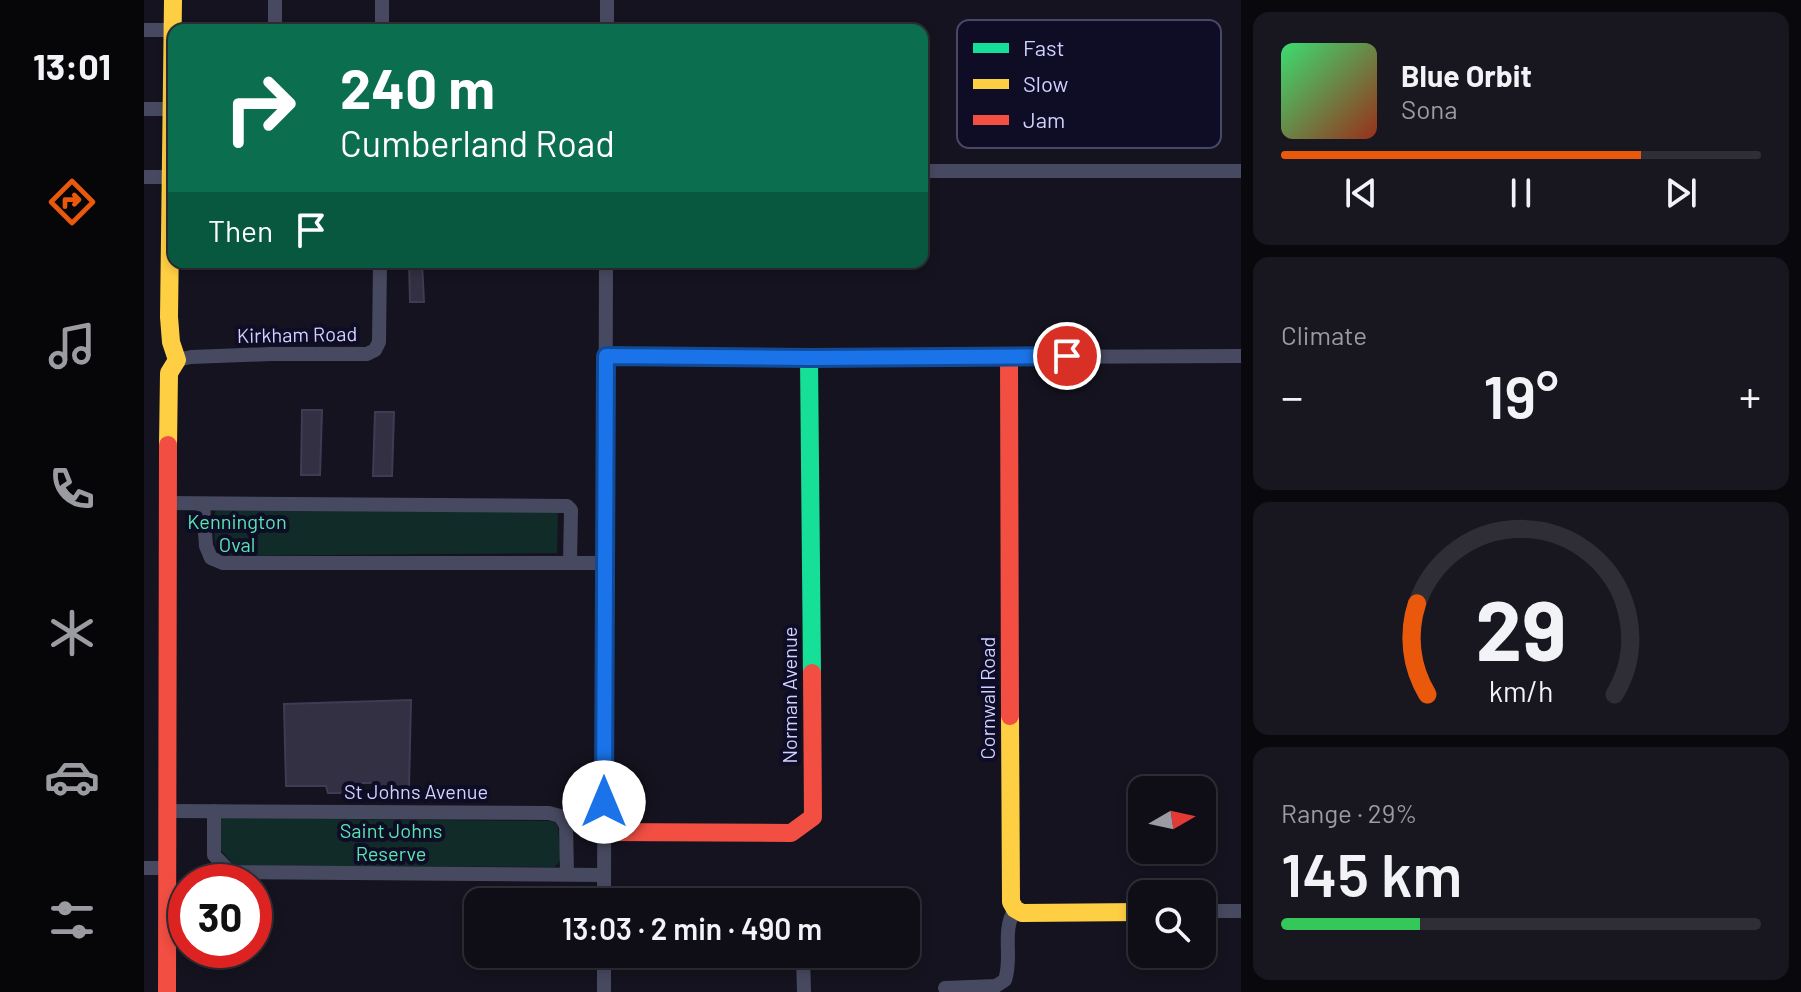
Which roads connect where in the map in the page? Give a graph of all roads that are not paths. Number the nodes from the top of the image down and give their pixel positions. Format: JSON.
{"nodes":[{"id":1,"x":173,"y":0,"type":"edge"},
{"id":2,"x":275,"y":0,"type":"edge"},
{"id":3,"x":382,"y":0,"type":"edge"},
{"id":4,"x":607,"y":0,"type":"edge"},
{"id":5,"x":172,"y":24,"type":"edge"},
{"id":6,"x":275,"y":24,"type":"edge"},
{"id":7,"x":382,"y":24,"type":"edge"},
{"id":8,"x":607,"y":24,"type":"edge"},
{"id":9,"x":144,"y":30,"type":"edge"},
{"id":10,"x":168,"y":30,"type":"edge"},
{"id":11,"x":144,"y":109,"type":"edge"},
{"id":12,"x":168,"y":109,"type":"edge"},
{"id":13,"x":928,"y":171,"type":"edge"},
{"id":14,"x":1241,"y":171,"type":"edge"},
{"id":15,"x":144,"y":177,"type":"edge"},
{"id":16,"x":168,"y":177,"type":"edge"},
{"id":17,"x":170,"y":268,"type":"edge"},
{"id":18,"x":380,"y":268,"type":"edge"},
{"id":19,"x":606,"y":268,"type":"edge"},
{"id":20,"x":606,"y":356,"type":"junction"},
{"id":21,"x":1241,"y":356,"type":"edge"},
{"id":22,"x":1009,"y":357,"type":"junction"},
{"id":23,"x":809,"y":358,"type":"junction"},
{"id":24,"x":177,"y":360,"type":"junction"},
{"id":25,"x":167,"y":503,"type":"junction"},
{"id":26,"x":203,"y":504,"type":"junction"},
{"id":27,"x":570,"y":562,"type":"junction"},
{"id":28,"x":605,"y":563,"type":"junction"},
{"id":29,"x":169,"y":811,"type":"junction"},
{"id":30,"x":214,"y":811,"type":"junction"},
{"id":31,"x":604,"y":832,"type":"junction"},
{"id":32,"x":168,"y":864,"type":"edge"},
{"id":33,"x":144,"y":868,"type":"edge"},
{"id":34,"x":168,"y":868,"type":"joint"},
{"id":35,"x":567,"y":873,"type":"junction"},
{"id":36,"x":604,"y":875,"type":"junction"},
{"id":37,"x":604,"y":888,"type":"edge"},
{"id":38,"x":1015,"y":909,"type":"junction"},
{"id":39,"x":1216,"y":911,"type":"edge"},
{"id":40,"x":1241,"y":911,"type":"edge"},
{"id":41,"x":1128,"y":912,"type":"edge"},
{"id":42,"x":604,"y":968,"type":"edge"},
{"id":43,"x":803,"y":968,"type":"edge"},
{"id":44,"x":945,"y":988,"type":"dead end"},
{"id":45,"x":167,"y":992,"type":"edge"},
{"id":46,"x":604,"y":992,"type":"edge"},
{"id":47,"x":804,"y":992,"type":"edge"}],
"edges":[{"from":1,"to":5,"type":"street"},
{"from":2,"to":6,"type":"street"},
{"from":3,"to":7,"type":"street"},
{"from":4,"to":8,"type":"street"},
{"from":9,"to":10,"type":"street"},
{"from":11,"to":12,"type":"street"},
{"from":13,"to":14,"type":"street"},
{"from":15,"to":16,"type":"street"},
{"from":17,"to":24,"type":"street"},
{"from":18,"to":24,"type":"street","name":"Kirkham Road"},
{"from":19,"to":20,"type":"street"},
{"from":20,"to":23,"type":"street"},
{"from":20,"to":28,"type":"street"},
{"from":21,"to":22,"type":"street"},
{"from":22,"to":23,"type":"street"},
{"from":22,"to":38,"type":"street","name":"Cornwall Road"},
{"from":23,"to":31,"type":"street","name":"Norman Avenue"},
{"from":24,"to":25,"type":"street"},
{"from":25,"to":26,"type":"street"},
{"from":25,"to":29,"type":"street"},
{"from":26,"to":27,"type":"street"},
{"from":26,"to":27,"type":"street"},
{"from":27,"to":28,"type":"street"},
{"from":28,"to":31,"type":"street"},
{"from":29,"to":30,"type":"street","name":"St Johns Avenue"},
{"from":29,"to":32,"type":"street"},
{"from":30,"to":35,"type":"street"},
{"from":30,"to":35,"type":"street","name":"St Johns Avenue"},
{"from":31,"to":36,"type":"street"},
{"from":33,"to":34,"type":"street"},
{"from":34,"to":45,"type":"street"},
{"from":35,"to":36,"type":"street"},
{"from":36,"to":37,"type":"street"},
{"from":38,"to":41,"type":"street"},
{"from":38,"to":44,"type":"street"},
{"from":39,"to":40,"type":"street"},
{"from":42,"to":46,"type":"street"},
{"from":43,"to":47,"type":"street"}]}
